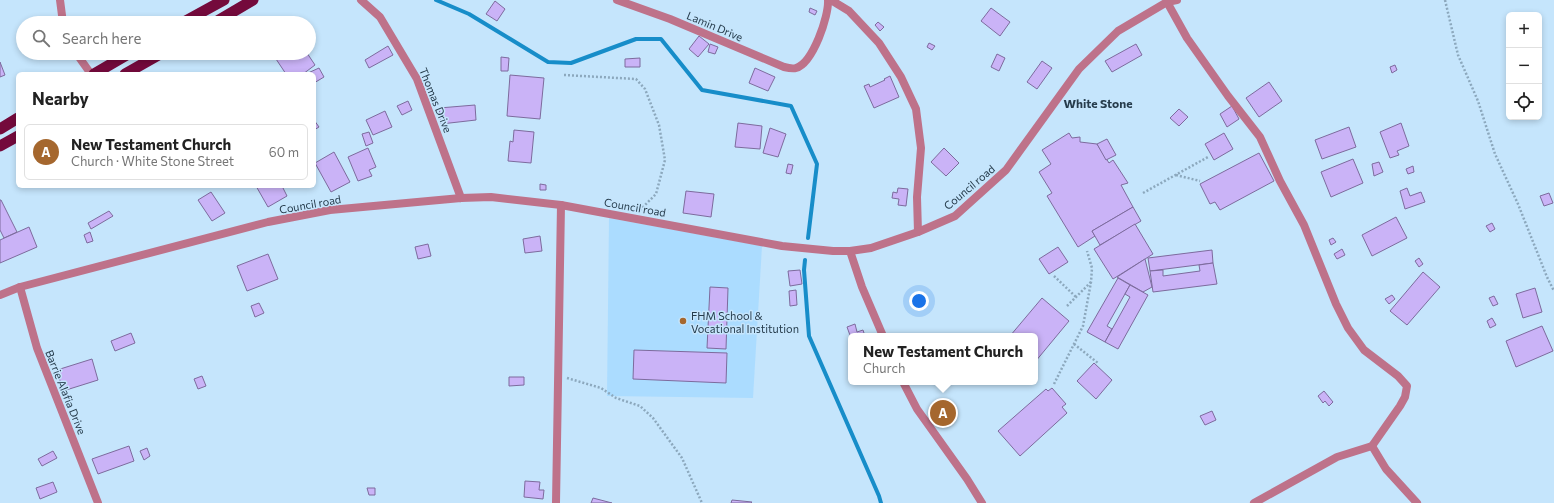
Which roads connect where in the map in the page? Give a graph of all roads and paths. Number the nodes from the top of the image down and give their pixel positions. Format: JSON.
{"nodes":[{"id":1,"x":60,"y":0,"type":"edge"},
{"id":2,"x":223,"y":0,"type":"edge"},
{"id":3,"x":254,"y":0,"type":"edge"},
{"id":4,"x":361,"y":0,"type":"edge"},
{"id":5,"x":617,"y":0,"type":"edge"},
{"id":6,"x":830,"y":0,"type":"edge"},
{"id":7,"x":1177,"y":0,"type":"edge"},
{"id":8,"x":1445,"y":0,"type":"edge"},
{"id":9,"x":1167,"y":2,"type":"junction"},
{"id":10,"x":62,"y":16,"type":"edge"},
{"id":11,"x":194,"y":16,"type":"edge"},
{"id":12,"x":226,"y":16,"type":"edge"},
{"id":13,"x":81,"y":60,"type":"edge"},
{"id":14,"x":117,"y":60,"type":"edge"},
{"id":15,"x":150,"y":60,"type":"edge"},
{"id":16,"x":90,"y":72,"type":"edge"},
{"id":17,"x":96,"y":72,"type":"edge"},
{"id":18,"x":129,"y":72,"type":"edge"},
{"id":19,"x":564,"y":76,"type":"dead end"},
{"id":20,"x":16,"y":119,"type":"edge"},
{"id":21,"x":0,"y":128,"type":"edge"},
{"id":22,"x":16,"y":137,"type":"edge"},
{"id":23,"x":0,"y":146,"type":"edge"},
{"id":24,"x":1208,"y":157,"type":"dead end"},
{"id":25,"x":1175,"y":175,"type":"junction"},
{"id":26,"x":1200,"y":181,"type":"dead end"},
{"id":27,"x":1143,"y":193,"type":"dead end"},
{"id":28,"x":461,"y":198,"type":"junction"},
{"id":29,"x":561,"y":205,"type":"junction"},
{"id":30,"x":633,"y":217,"type":"junction"},
{"id":31,"x":918,"y":232,"type":"junction"},
{"id":32,"x":850,"y":251,"type":"junction"},
{"id":33,"x":1087,"y":251,"type":"dead end"},
{"id":34,"x":1054,"y":276,"type":"dead end"},
{"id":35,"x":1091,"y":282,"type":"junction"},
{"id":36,"x":20,"y":287,"type":"junction"},
{"id":37,"x":1554,"y":291,"type":"edge"},
{"id":38,"x":0,"y":294,"type":"edge"},
{"id":39,"x":1076,"y":297,"type":"junction"},
{"id":40,"x":1067,"y":306,"type":"dead end"},
{"id":41,"x":882,"y":333,"type":"edge"},
{"id":42,"x":1074,"y":344,"type":"junction"},
{"id":43,"x":1098,"y":363,"type":"dead end"},
{"id":44,"x":558,"y":376,"type":"junction"},
{"id":45,"x":1054,"y":384,"type":"dead end"},
{"id":46,"x":905,"y":385,"type":"edge"},
{"id":47,"x":1372,"y":446,"type":"junction"},
{"id":48,"x":98,"y":503,"type":"edge"},
{"id":49,"x":556,"y":503,"type":"edge"},
{"id":50,"x":702,"y":503,"type":"edge"},
{"id":51,"x":982,"y":503,"type":"edge"},
{"id":52,"x":1254,"y":503,"type":"edge"},
{"id":53,"x":1417,"y":503,"type":"edge"}],
"edges":[{"from":1,"to":10,"type":"street"},
{"from":2,"to":11,"type":"highway"},
{"from":3,"to":12,"type":"highway"},
{"from":4,"to":28,"type":"street","name":"Thomas Drive"},
{"from":5,"to":6,"type":"street","name":"Lamin Drive"},
{"from":6,"to":31,"type":"street"},
{"from":7,"to":9,"type":"street","name":"Council road"},
{"from":8,"to":37,"type":"path"},
{"from":9,"to":31,"type":"street","name":"Council road"},
{"from":9,"to":47,"type":"street"},
{"from":13,"to":16,"type":"street"},
{"from":14,"to":17,"type":"highway"},
{"from":15,"to":18,"type":"highway"},
{"from":19,"to":30,"type":"path"},
{"from":20,"to":21,"type":"highway"},
{"from":22,"to":23,"type":"highway"},
{"from":24,"to":25,"type":"path"},
{"from":25,"to":26,"type":"path"},
{"from":25,"to":27,"type":"path"},
{"from":28,"to":29,"type":"street","name":"Council road"},
{"from":28,"to":36,"type":"street","name":"Council road"},
{"from":29,"to":30,"type":"street","name":"Council road"},
{"from":29,"to":44,"type":"street"},
{"from":30,"to":32,"type":"street","name":"Council road"},
{"from":31,"to":32,"type":"street","name":"Council road"},
{"from":32,"to":41,"type":"street"},
{"from":33,"to":35,"type":"path"},
{"from":34,"to":39,"type":"path"},
{"from":35,"to":39,"type":"path"},
{"from":35,"to":42,"type":"path"},
{"from":36,"to":38,"type":"street","name":"Council road"},
{"from":36,"to":48,"type":"street","name":"Barrie Alafia Drive"},
{"from":39,"to":40,"type":"path"},
{"from":42,"to":43,"type":"path"},
{"from":42,"to":45,"type":"path"},
{"from":44,"to":49,"type":"street"},
{"from":44,"to":50,"type":"path"},
{"from":46,"to":51,"type":"street"},
{"from":47,"to":52,"type":"street"},
{"from":47,"to":53,"type":"street"}]}
